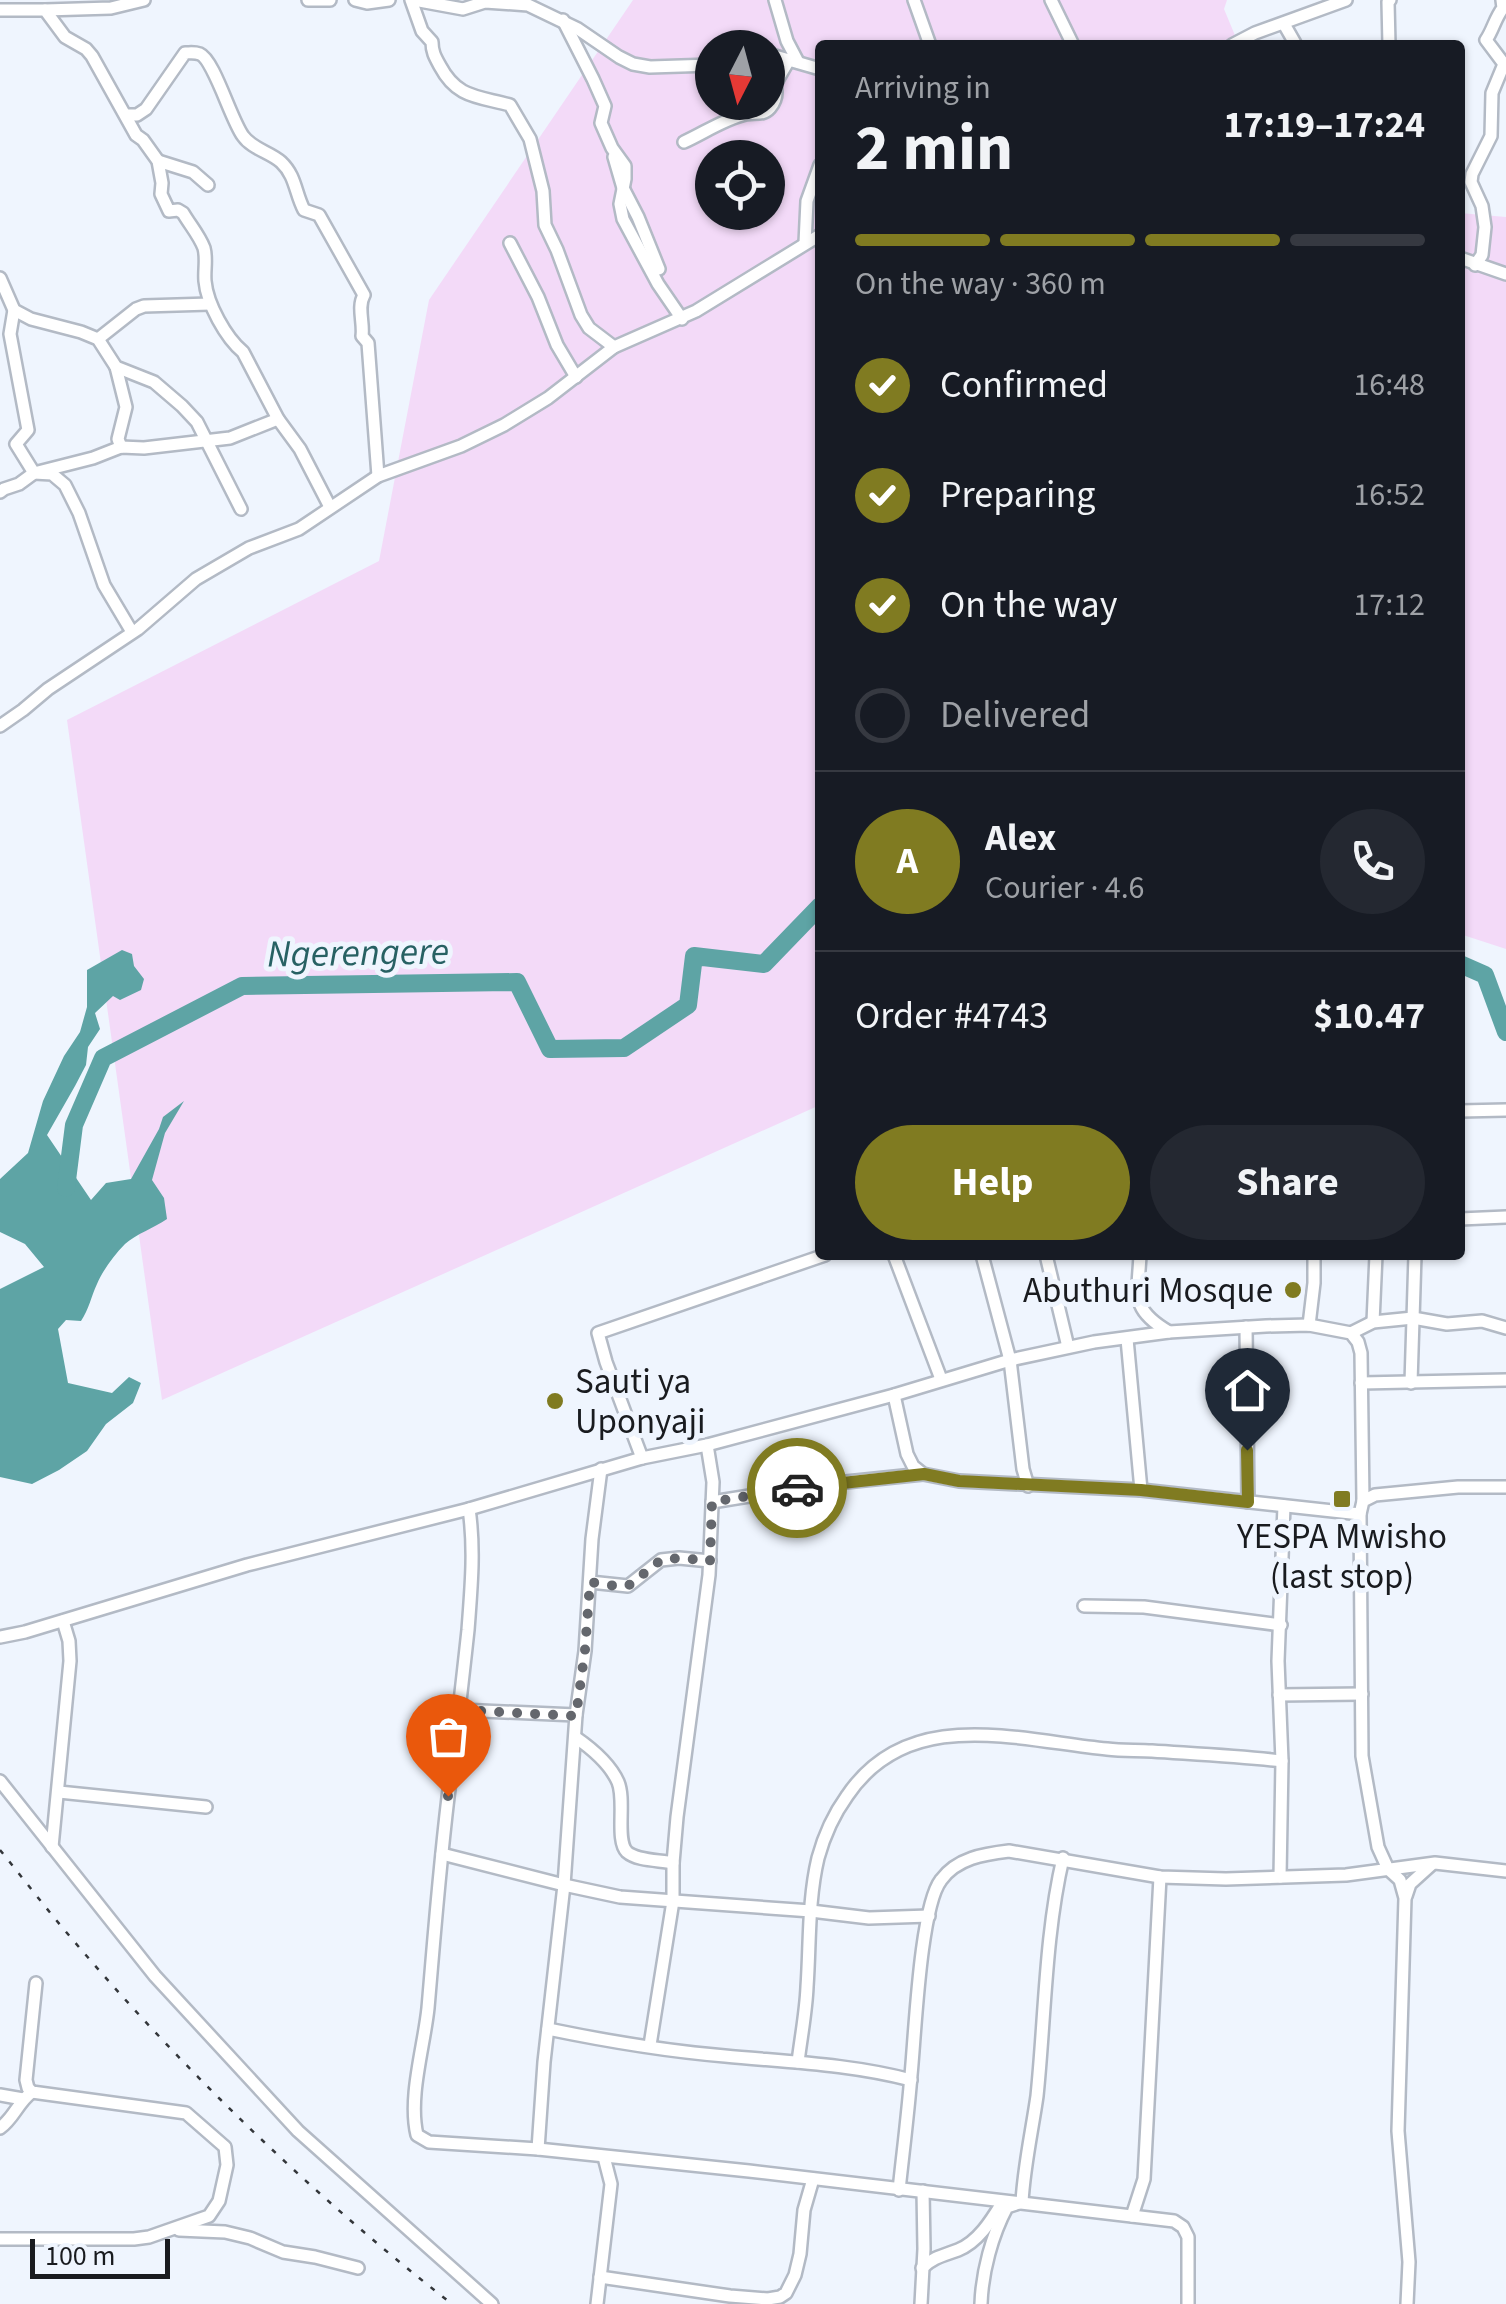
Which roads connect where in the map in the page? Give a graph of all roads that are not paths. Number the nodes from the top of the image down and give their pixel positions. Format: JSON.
{"nodes":[{"id":1,"x":144,"y":0,"type":"edge"},
{"id":2,"x":308,"y":0,"type":"edge"},
{"id":3,"x":330,"y":0,"type":"edge"},
{"id":4,"x":355,"y":0,"type":"edge"},
{"id":5,"x":389,"y":0,"type":"edge"},
{"id":6,"x":413,"y":0,"type":"edge"},
{"id":7,"x":776,"y":0,"type":"edge"},
{"id":8,"x":914,"y":0,"type":"edge"},
{"id":9,"x":1051,"y":0,"type":"edge"},
{"id":10,"x":1346,"y":0,"type":"edge"},
{"id":11,"x":1390,"y":0,"type":"edge"},
{"id":12,"x":1502,"y":0,"type":"edge"},
{"id":13,"x":0,"y":10,"type":"edge"},
{"id":14,"x":45,"y":10,"type":"junction"},
{"id":15,"x":563,"y":20,"type":"junction"},
{"id":16,"x":1284,"y":24,"type":"junction"},
{"id":17,"x":928,"y":40,"type":"edge"},
{"id":18,"x":1071,"y":40,"type":"edge"},
{"id":19,"x":1242,"y":40,"type":"edge"},
{"id":20,"x":1293,"y":40,"type":"edge"},
{"id":21,"x":1389,"y":40,"type":"edge"},
{"id":22,"x":785,"y":59,"type":"edge"},
{"id":23,"x":794,"y":61,"type":"junction"},
{"id":24,"x":695,"y":66,"type":"edge"},
{"id":25,"x":815,"y":67,"type":"edge"},
{"id":26,"x":127,"y":115,"type":"junction"},
{"id":27,"x":684,"y":142,"type":"dead end"},
{"id":28,"x":614,"y":158,"type":"dead end"},
{"id":29,"x":158,"y":161,"type":"junction"},
{"id":30,"x":815,"y":179,"type":"edge"},
{"id":31,"x":208,"y":185,"type":"dead end"},
{"id":32,"x":623,"y":188,"type":"junction"},
{"id":33,"x":815,"y":238,"type":"edge"},
{"id":34,"x":510,"y":243,"type":"dead end"},
{"id":35,"x":805,"y":243,"type":"junction"},
{"id":36,"x":1465,"y":260,"type":"edge"},
{"id":37,"x":1474,"y":264,"type":"junction"},
{"id":38,"x":1506,"y":274,"type":"edge"},
{"id":39,"x":0,"y":278,"type":"edge"},
{"id":40,"x":210,"y":304,"type":"junction"},
{"id":41,"x":14,"y":310,"type":"junction"},
{"id":42,"x":682,"y":319,"type":"junction"},
{"id":43,"x":98,"y":338,"type":"junction"},
{"id":44,"x":614,"y":348,"type":"junction"},
{"id":45,"x":116,"y":367,"type":"junction"},
{"id":46,"x":576,"y":377,"type":"junction"},
{"id":47,"x":278,"y":419,"type":"junction"},
{"id":48,"x":205,"y":439,"type":"junction"},
{"id":49,"x":121,"y":447,"type":"junction"},
{"id":50,"x":34,"y":473,"type":"junction"},
{"id":51,"x":378,"y":476,"type":"junction"},
{"id":52,"x":0,"y":492,"type":"edge"},
{"id":53,"x":330,"y":507,"type":"junction"},
{"id":54,"x":241,"y":510,"type":"dead end"},
{"id":55,"x":132,"y":632,"type":"junction"},
{"id":56,"x":0,"y":726,"type":"edge"},
{"id":57,"x":1506,"y":1110,"type":"edge"},
{"id":58,"x":1465,"y":1111,"type":"edge"},
{"id":59,"x":1506,"y":1217,"type":"edge"},
{"id":60,"x":1465,"y":1219,"type":"edge"},
{"id":61,"x":815,"y":1258,"type":"edge"},
{"id":62,"x":896,"y":1260,"type":"edge"},
{"id":63,"x":983,"y":1260,"type":"edge"},
{"id":64,"x":1047,"y":1260,"type":"edge"},
{"id":65,"x":1140,"y":1260,"type":"edge"},
{"id":66,"x":1314,"y":1260,"type":"edge"},
{"id":67,"x":1376,"y":1260,"type":"edge"},
{"id":68,"x":1416,"y":1260,"type":"edge"},
{"id":69,"x":1413,"y":1318,"type":"junction"},
{"id":70,"x":1374,"y":1322,"type":"junction"},
{"id":71,"x":1309,"y":1326,"type":"junction"},
{"id":72,"x":1246,"y":1328,"type":"junction"},
{"id":73,"x":1506,"y":1328,"type":"edge"},
{"id":74,"x":1169,"y":1332,"type":"junction"},
{"id":75,"x":1351,"y":1333,"type":"junction"},
{"id":76,"x":1127,"y":1338,"type":"junction"},
{"id":77,"x":1068,"y":1348,"type":"junction"},
{"id":78,"x":1010,"y":1360,"type":"junction"},
{"id":79,"x":940,"y":1379,"type":"junction"},
{"id":80,"x":1506,"y":1380,"type":"edge"},
{"id":81,"x":1362,"y":1383,"type":"junction"},
{"id":82,"x":1411,"y":1383,"type":"junction"},
{"id":83,"x":894,"y":1394,"type":"junction"},
{"id":84,"x":707,"y":1445,"type":"junction"},
{"id":85,"x":642,"y":1458,"type":"junction"},
{"id":86,"x":601,"y":1469,"type":"junction"},
{"id":87,"x":924,"y":1474,"type":"junction"},
{"id":88,"x":1028,"y":1486,"type":"junction"},
{"id":89,"x":1506,"y":1487,"type":"edge"},
{"id":90,"x":1141,"y":1490,"type":"junction"},
{"id":91,"x":712,"y":1502,"type":"junction"},
{"id":92,"x":1248,"y":1502,"type":"junction"},
{"id":93,"x":1284,"y":1506,"type":"junction"},
{"id":94,"x":1362,"y":1507,"type":"junction"},
{"id":95,"x":469,"y":1509,"type":"junction"},
{"id":96,"x":710,"y":1561,"type":"junction"},
{"id":97,"x":590,"y":1582,"type":"junction"},
{"id":98,"x":1084,"y":1606,"type":"dead end"},
{"id":99,"x":63,"y":1621,"type":"junction"},
{"id":100,"x":1281,"y":1625,"type":"junction"},
{"id":101,"x":0,"y":1637,"type":"edge"},
{"id":102,"x":1362,"y":1694,"type":"junction"},
{"id":103,"x":1279,"y":1696,"type":"junction"},
{"id":104,"x":460,"y":1710,"type":"junction"},
{"id":105,"x":576,"y":1716,"type":"junction"},
{"id":106,"x":575,"y":1738,"type":"junction"},
{"id":107,"x":1282,"y":1761,"type":"junction"},
{"id":108,"x":0,"y":1781,"type":"edge"},
{"id":109,"x":59,"y":1792,"type":"junction"},
{"id":110,"x":206,"y":1807,"type":"dead end"},
{"id":111,"x":52,"y":1847,"type":"junction"},
{"id":112,"x":442,"y":1854,"type":"junction"},
{"id":113,"x":1062,"y":1858,"type":"junction"},
{"id":114,"x":673,"y":1863,"type":"junction"},
{"id":115,"x":1435,"y":1863,"type":"junction"},
{"id":116,"x":1388,"y":1869,"type":"junction"},
{"id":117,"x":1506,"y":1871,"type":"edge"},
{"id":118,"x":1280,"y":1877,"type":"junction"},
{"id":119,"x":1160,"y":1878,"type":"junction"},
{"id":120,"x":564,"y":1886,"type":"junction"},
{"id":121,"x":1406,"y":1898,"type":"junction"},
{"id":122,"x":673,"y":1902,"type":"junction"},
{"id":123,"x":810,"y":1910,"type":"junction"},
{"id":124,"x":929,"y":1916,"type":"junction"},
{"id":125,"x":36,"y":1984,"type":"dead end"},
{"id":126,"x":548,"y":2028,"type":"junction"},
{"id":127,"x":650,"y":2046,"type":"junction"},
{"id":128,"x":798,"y":2062,"type":"junction"},
{"id":129,"x":911,"y":2080,"type":"junction"},
{"id":130,"x":0,"y":2094,"type":"edge"},
{"id":131,"x":27,"y":2096,"type":"junction"},
{"id":132,"x":0,"y":2128,"type":"edge"},
{"id":133,"x":538,"y":2149,"type":"junction"},
{"id":134,"x":604,"y":2157,"type":"junction"},
{"id":135,"x":636,"y":2160,"type":"junction"},
{"id":136,"x":813,"y":2179,"type":"junction"},
{"id":137,"x":611,"y":2184,"type":"junction"},
{"id":138,"x":899,"y":2190,"type":"junction"},
{"id":139,"x":923,"y":2191,"type":"junction"},
{"id":140,"x":1003,"y":2201,"type":"junction"},
{"id":141,"x":1022,"y":2202,"type":"junction"},
{"id":142,"x":1132,"y":2216,"type":"junction"},
{"id":143,"x":170,"y":2230,"type":"junction"},
{"id":144,"x":0,"y":2239,"type":"edge"},
{"id":145,"x":358,"y":2268,"type":"dead end"},
{"id":146,"x":922,"y":2268,"type":"junction"},
{"id":147,"x":600,"y":2277,"type":"junction"},
{"id":148,"x":723,"y":2300,"type":"edge"},
{"id":149,"x":492,"y":2304,"type":"edge"},
{"id":150,"x":597,"y":2304,"type":"edge"},
{"id":151,"x":921,"y":2304,"type":"edge"},
{"id":152,"x":981,"y":2304,"type":"edge"},
{"id":153,"x":1188,"y":2304,"type":"edge"},
{"id":154,"x":1407,"y":2304,"type":"edge"}],
"edges":[{"from":1,"to":14,"type":"street"},
{"from":2,"to":3,"type":"street"},
{"from":4,"to":5,"type":"street"},
{"from":6,"to":15,"type":"street"},
{"from":6,"to":44,"type":"street"},
{"from":7,"to":23,"type":"street"},
{"from":8,"to":17,"type":"street"},
{"from":9,"to":18,"type":"street"},
{"from":10,"to":16,"type":"street"},
{"from":11,"to":21,"type":"street"},
{"from":12,"to":37,"type":"street"},
{"from":13,"to":14,"type":"street"},
{"from":14,"to":26,"type":"street"},
{"from":15,"to":24,"type":"street"},
{"from":15,"to":32,"type":"street"},
{"from":16,"to":19,"type":"street"},
{"from":16,"to":20,"type":"street"},
{"from":22,"to":23,"type":"street"},
{"from":23,"to":25,"type":"street"},
{"from":23,"to":27,"type":"street"},
{"from":26,"to":29,"type":"street"},
{"from":26,"to":51,"type":"street"},
{"from":28,"to":32,"type":"street"},
{"from":29,"to":31,"type":"street"},
{"from":29,"to":40,"type":"street"},
{"from":30,"to":35,"type":"street"},
{"from":32,"to":42,"type":"street"},
{"from":33,"to":35,"type":"street"},
{"from":34,"to":46,"type":"street"},
{"from":35,"to":42,"type":"street"},
{"from":36,"to":37,"type":"street"},
{"from":37,"to":38,"type":"street"},
{"from":39,"to":41,"type":"street"},
{"from":40,"to":43,"type":"street"},
{"from":40,"to":47,"type":"street"},
{"from":41,"to":43,"type":"street"},
{"from":41,"to":50,"type":"street"},
{"from":42,"to":44,"type":"street"},
{"from":43,"to":45,"type":"street"},
{"from":44,"to":46,"type":"street"},
{"from":45,"to":48,"type":"street"},
{"from":45,"to":49,"type":"street"},
{"from":46,"to":51,"type":"street"},
{"from":47,"to":48,"type":"street"},
{"from":47,"to":53,"type":"street"},
{"from":48,"to":49,"type":"street"},
{"from":48,"to":54,"type":"street"},
{"from":49,"to":50,"type":"street"},
{"from":50,"to":52,"type":"street"},
{"from":50,"to":55,"type":"street"},
{"from":51,"to":53,"type":"street"},
{"from":53,"to":55,"type":"street"},
{"from":55,"to":56,"type":"street"},
{"from":57,"to":58,"type":"street"},
{"from":59,"to":60,"type":"street"},
{"from":61,"to":85,"type":"street"},
{"from":62,"to":79,"type":"street"},
{"from":63,"to":78,"type":"street"},
{"from":64,"to":77,"type":"street"},
{"from":65,"to":74,"type":"street"},
{"from":66,"to":71,"type":"street"},
{"from":67,"to":70,"type":"street"},
{"from":68,"to":69,"type":"street"},
{"from":69,"to":70,"type":"street"},
{"from":69,"to":73,"type":"street"},
{"from":69,"to":82,"type":"street"},
{"from":70,"to":75,"type":"street"},
{"from":71,"to":72,"type":"street"},
{"from":71,"to":75,"type":"street"},
{"from":72,"to":74,"type":"street"},
{"from":72,"to":92,"type":"street"},
{"from":74,"to":76,"type":"street"},
{"from":75,"to":81,"type":"street"},
{"from":76,"to":77,"type":"street"},
{"from":76,"to":90,"type":"street"},
{"from":77,"to":78,"type":"street"},
{"from":78,"to":79,"type":"street"},
{"from":78,"to":88,"type":"street"},
{"from":79,"to":83,"type":"street"},
{"from":80,"to":82,"type":"street"},
{"from":81,"to":82,"type":"street"},
{"from":81,"to":94,"type":"street"},
{"from":83,"to":84,"type":"street"},
{"from":83,"to":87,"type":"street"},
{"from":84,"to":85,"type":"street"},
{"from":84,"to":91,"type":"street"},
{"from":85,"to":86,"type":"street"},
{"from":86,"to":95,"type":"street"},
{"from":86,"to":97,"type":"street"},
{"from":87,"to":88,"type":"street"},
{"from":87,"to":91,"type":"street"},
{"from":88,"to":90,"type":"street"},
{"from":89,"to":94,"type":"street"},
{"from":90,"to":92,"type":"street"},
{"from":91,"to":96,"type":"street"},
{"from":92,"to":93,"type":"street"},
{"from":93,"to":94,"type":"street"},
{"from":93,"to":100,"type":"street"},
{"from":94,"to":102,"type":"street"},
{"from":95,"to":99,"type":"street"},
{"from":95,"to":104,"type":"street"},
{"from":96,"to":97,"type":"street"},
{"from":96,"to":114,"type":"street"},
{"from":97,"to":105,"type":"street"},
{"from":98,"to":100,"type":"street"},
{"from":99,"to":101,"type":"street"},
{"from":99,"to":109,"type":"street"},
{"from":100,"to":103,"type":"street"},
{"from":102,"to":103,"type":"street"},
{"from":102,"to":116,"type":"street"},
{"from":103,"to":107,"type":"street"},
{"from":104,"to":105,"type":"street"},
{"from":104,"to":112,"type":"street"},
{"from":105,"to":106,"type":"street"},
{"from":106,"to":114,"type":"street"},
{"from":106,"to":120,"type":"street"},
{"from":107,"to":118,"type":"street"},
{"from":107,"to":123,"type":"street"},
{"from":108,"to":111,"type":"street"},
{"from":109,"to":110,"type":"street"},
{"from":109,"to":111,"type":"street"},
{"from":111,"to":149,"type":"street"},
{"from":112,"to":120,"type":"street"},
{"from":112,"to":133,"type":"street"},
{"from":113,"to":119,"type":"street"},
{"from":113,"to":124,"type":"street"},
{"from":113,"to":141,"type":"street"},
{"from":114,"to":122,"type":"street"},
{"from":115,"to":116,"type":"street"},
{"from":115,"to":117,"type":"street"},
{"from":115,"to":121,"type":"street"},
{"from":116,"to":118,"type":"street"},
{"from":116,"to":121,"type":"street"},
{"from":118,"to":119,"type":"street"},
{"from":119,"to":142,"type":"street"},
{"from":120,"to":122,"type":"street"},
{"from":120,"to":126,"type":"street"},
{"from":121,"to":154,"type":"street"},
{"from":122,"to":123,"type":"street"},
{"from":122,"to":127,"type":"street"},
{"from":123,"to":124,"type":"street"},
{"from":123,"to":128,"type":"street"},
{"from":124,"to":129,"type":"street"},
{"from":125,"to":131,"type":"street"},
{"from":126,"to":127,"type":"street"},
{"from":126,"to":133,"type":"street"},
{"from":127,"to":128,"type":"street"},
{"from":128,"to":129,"type":"street"},
{"from":129,"to":138,"type":"street"},
{"from":130,"to":131,"type":"street"},
{"from":131,"to":132,"type":"street"},
{"from":131,"to":143,"type":"street"},
{"from":133,"to":134,"type":"street"},
{"from":134,"to":135,"type":"street"},
{"from":134,"to":137,"type":"street"},
{"from":135,"to":136,"type":"street"},
{"from":135,"to":137,"type":"street"},
{"from":136,"to":138,"type":"street"},
{"from":136,"to":148,"type":"street"},
{"from":137,"to":147,"type":"street"},
{"from":138,"to":139,"type":"street"},
{"from":139,"to":140,"type":"street"},
{"from":139,"to":146,"type":"street"},
{"from":140,"to":141,"type":"street"},
{"from":140,"to":146,"type":"street"},
{"from":141,"to":142,"type":"street"},
{"from":141,"to":152,"type":"street"},
{"from":142,"to":153,"type":"street"},
{"from":143,"to":144,"type":"street"},
{"from":143,"to":145,"type":"street"},
{"from":146,"to":151,"type":"street"},
{"from":147,"to":148,"type":"street"},
{"from":147,"to":150,"type":"street"}]}
